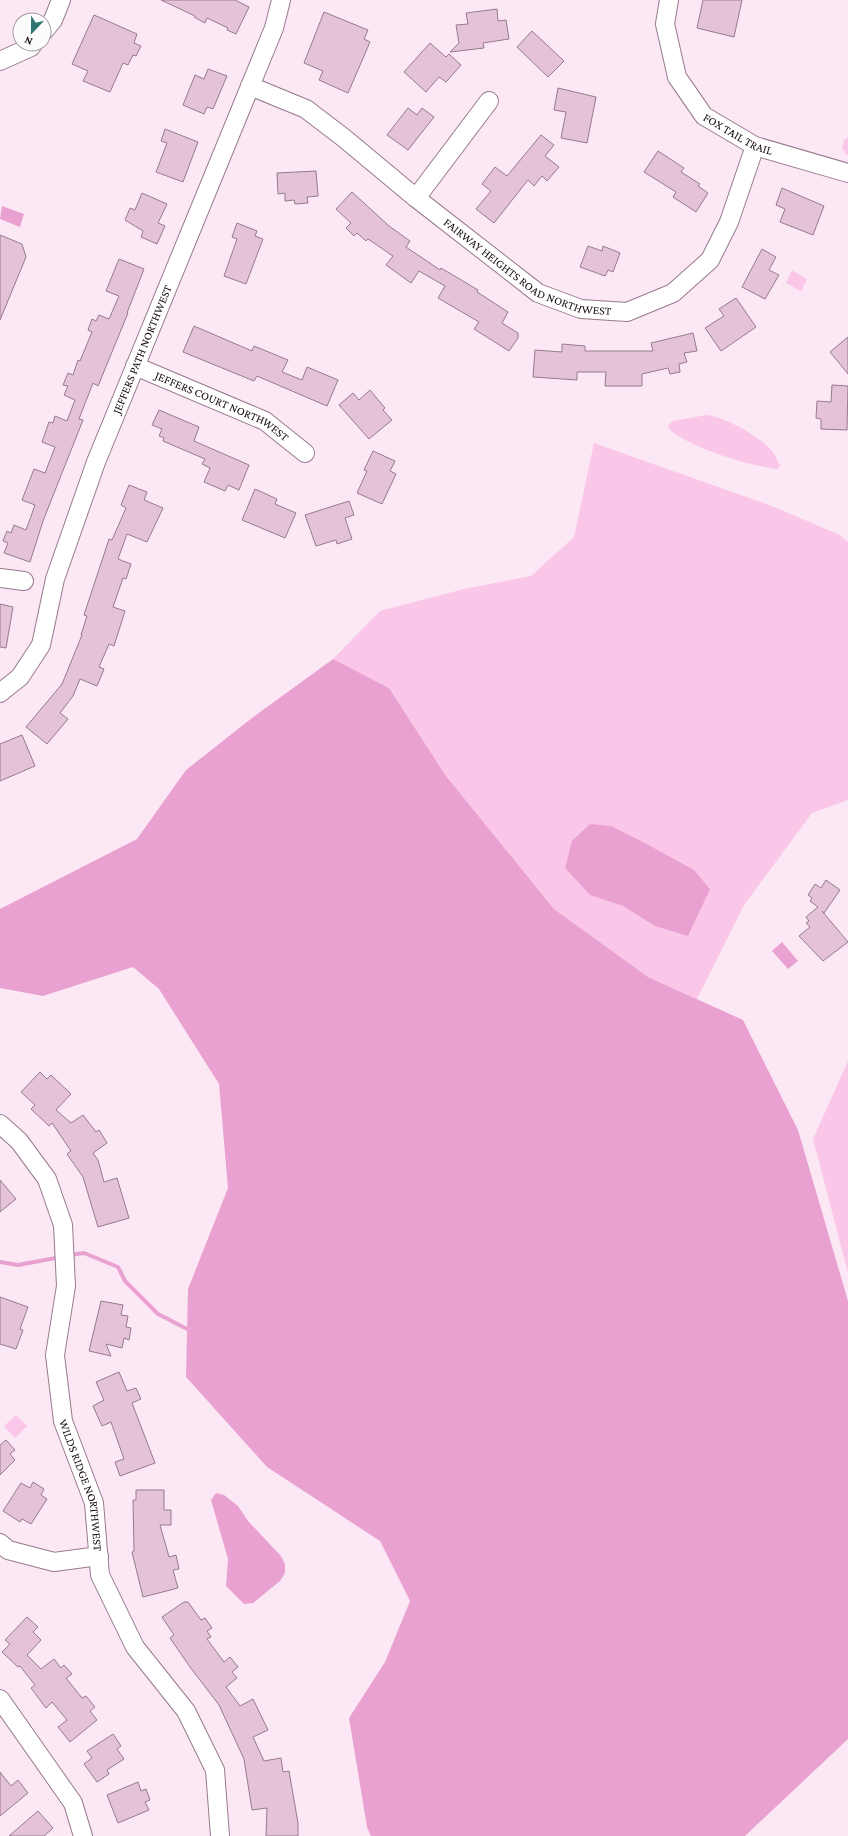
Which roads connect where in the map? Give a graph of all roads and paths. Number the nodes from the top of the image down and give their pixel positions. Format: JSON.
{"nodes":[{"id":1,"x":61,"y":0,"type":"edge"},
{"id":2,"x":281,"y":0,"type":"edge"},
{"id":3,"x":669,"y":0,"type":"edge"},
{"id":4,"x":52,"y":21,"type":"edge"},
{"id":5,"x":20,"y":52,"type":"edge"},
{"id":6,"x":0,"y":61,"type":"edge"},
{"id":7,"x":250,"y":86,"type":"junction"},
{"id":8,"x":489,"y":101,"type":"dead end"},
{"id":9,"x":755,"y":146,"type":"junction"},
{"id":10,"x":848,"y":173,"type":"edge"},
{"id":11,"x":416,"y":198,"type":"junction"},
{"id":12,"x":135,"y":366,"type":"junction"},
{"id":13,"x":305,"y":452,"type":"dead end"},
{"id":14,"x":0,"y":578,"type":"edge"},
{"id":15,"x":24,"y":581,"type":"dead end"},
{"id":16,"x":0,"y":693,"type":"edge"},
{"id":17,"x":0,"y":1124,"type":"edge"},
{"id":18,"x":0,"y":1543,"type":"edge"},
{"id":19,"x":99,"y":1556,"type":"junction"},
{"id":20,"x":0,"y":1699,"type":"edge"},
{"id":21,"x":83,"y":1836,"type":"edge"},
{"id":22,"x":220,"y":1836,"type":"edge"}],
"edges":[{"from":1,"to":4,"type":"street"},
{"from":2,"to":7,"type":"street","name":"JEFFERS PATH NORTHWEST"},
{"from":3,"to":9,"type":"street","name":"FOX TAIL TRAIL"},
{"from":5,"to":6,"type":"street"},
{"from":7,"to":11,"type":"street","name":"FAIRWAY HEIGHTS ROAD NORTHWEST"},
{"from":7,"to":12,"type":"street","name":"JEFFERS PATH NORTHWEST"},
{"from":8,"to":11,"type":"street"},
{"from":9,"to":10,"type":"street","name":"FOX TAIL TRAIL"},
{"from":9,"to":11,"type":"street","name":"FAIRWAY HEIGHTS ROAD NORTHWEST"},
{"from":12,"to":13,"type":"street","name":"JEFFERS COURT NORTHWEST"},
{"from":12,"to":16,"type":"street","name":"JEFFERS PATH NORTHWEST"},
{"from":14,"to":15,"type":"street"},
{"from":17,"to":19,"type":"street","name":"WILDS RIDGE NORTHWEST"},
{"from":18,"to":19,"type":"street"},
{"from":19,"to":22,"type":"street","name":"WILDS RIDGE NORTHWEST"},
{"from":20,"to":21,"type":"street"}]}
